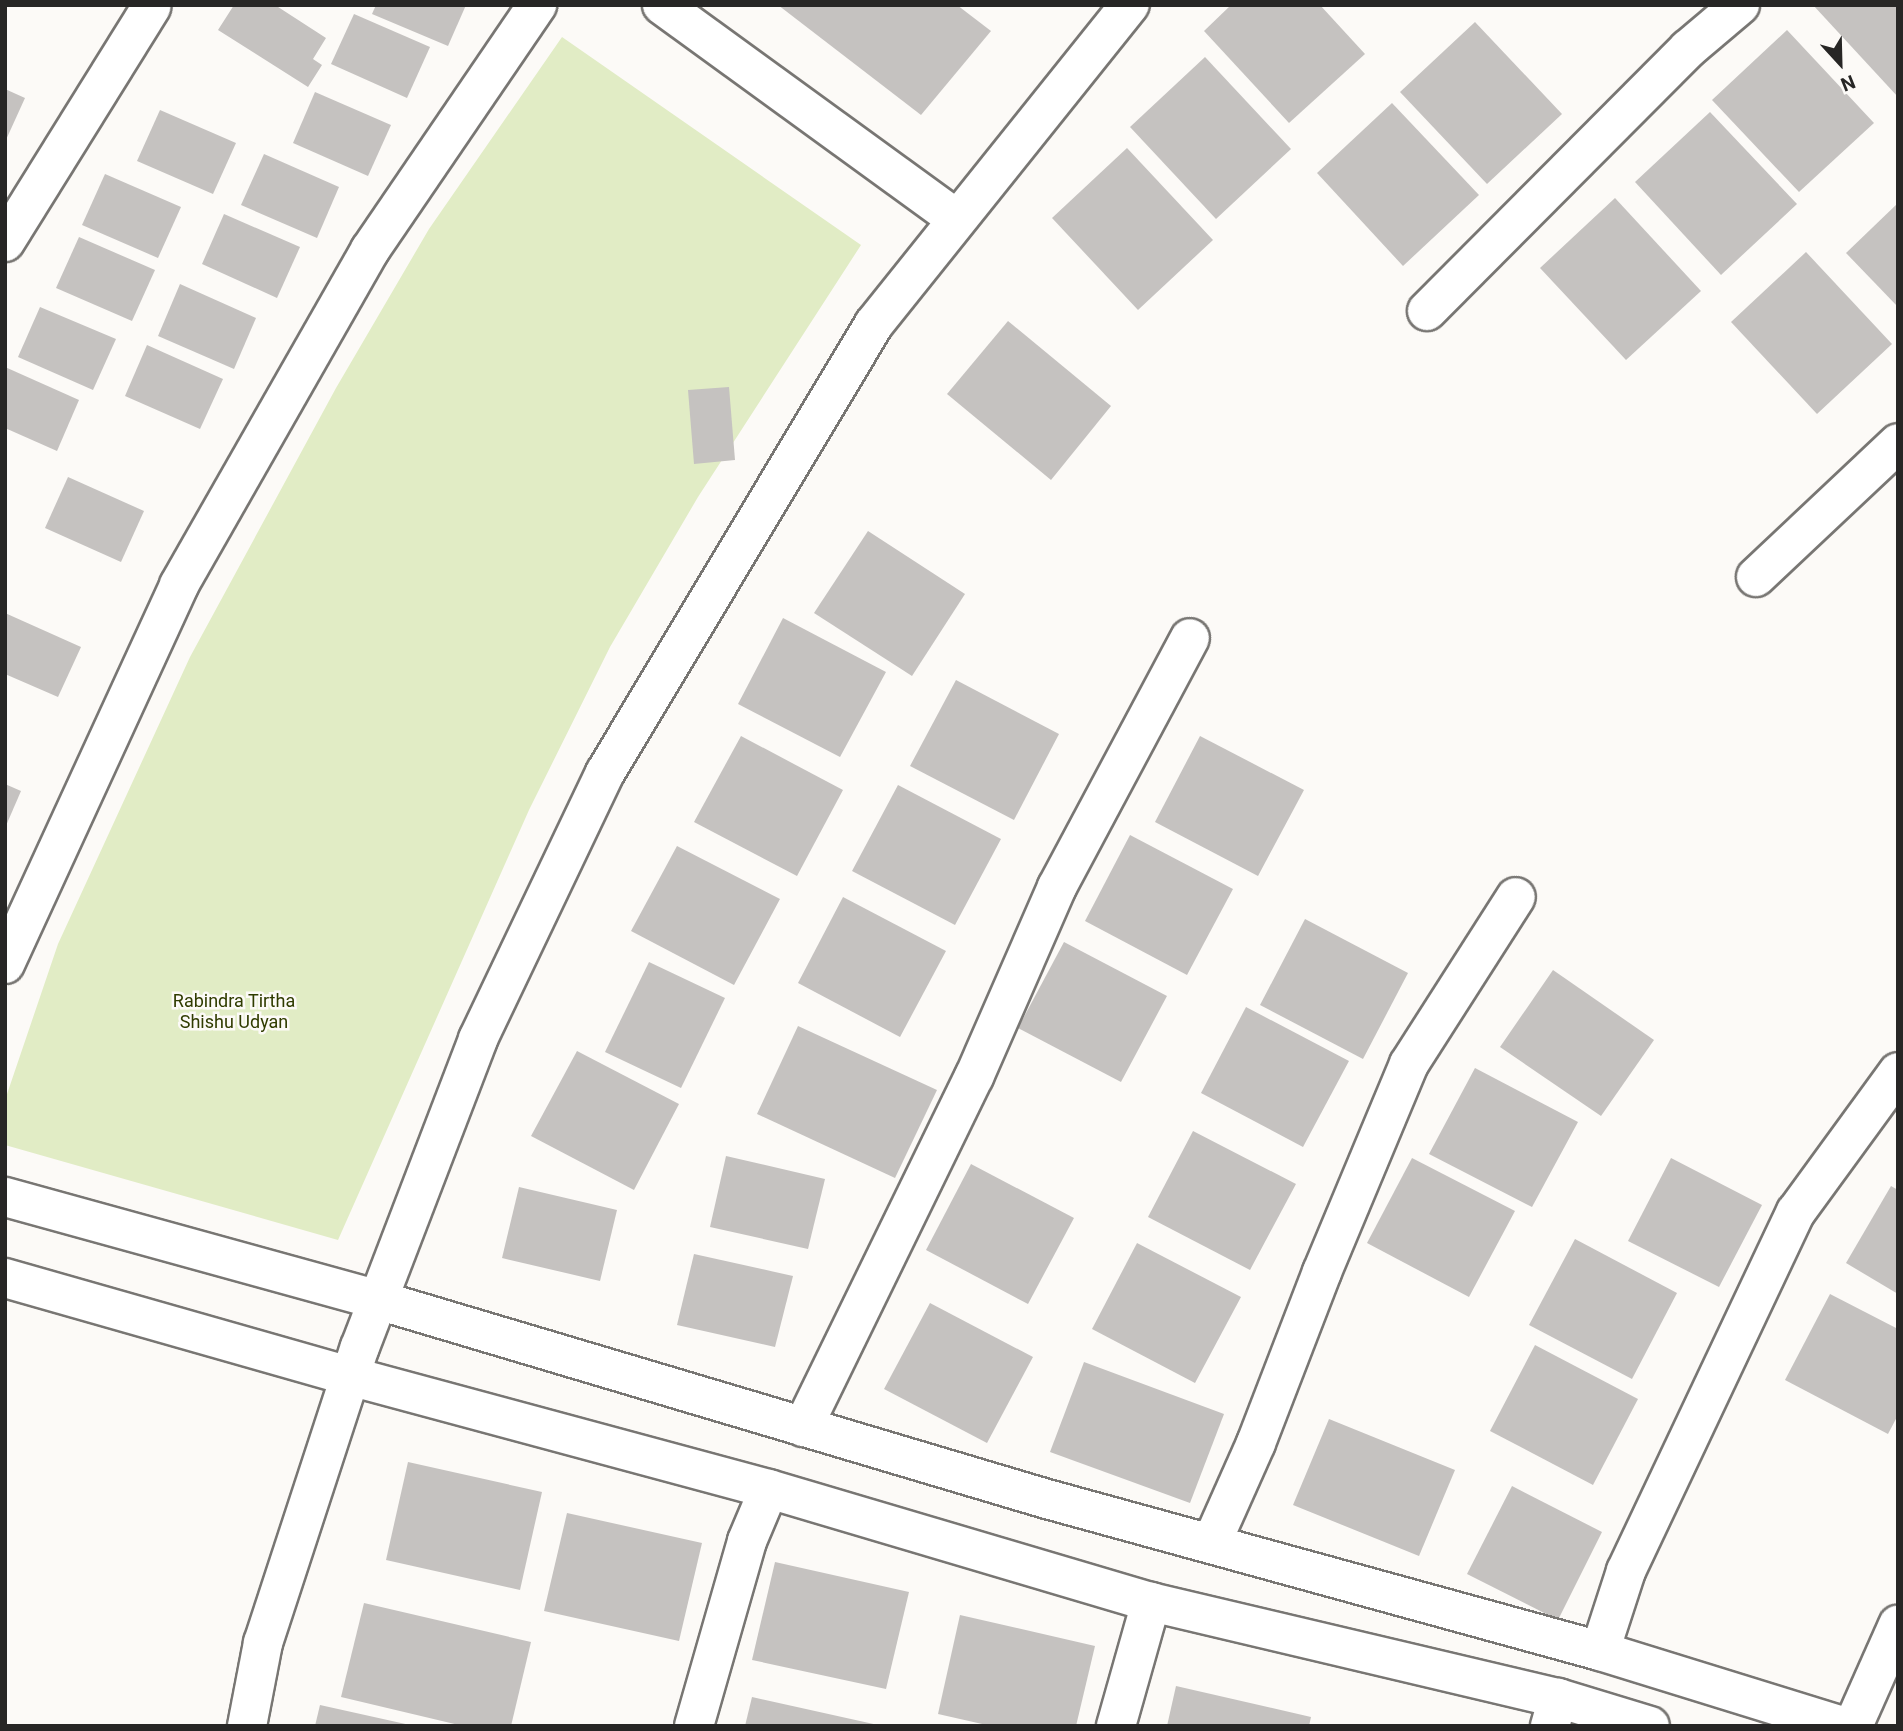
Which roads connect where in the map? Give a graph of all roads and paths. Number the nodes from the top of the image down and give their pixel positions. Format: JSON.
{"nodes":[{"id":1,"x":537,"y":5,"type":"edge"},
{"id":2,"x":662,"y":5,"type":"edge"},
{"id":3,"x":1130,"y":5,"type":"edge"},
{"id":4,"x":1740,"y":5,"type":"edge"},
{"id":5,"x":151,"y":7,"type":"dead end"},
{"id":6,"x":957,"y":219,"type":"junction"},
{"id":7,"x":5,"y":242,"type":"edge"},
{"id":8,"x":1427,"y":312,"type":"dead end"},
{"id":9,"x":1898,"y":443,"type":"edge"},
{"id":10,"x":1756,"y":577,"type":"dead end"},
{"id":11,"x":1190,"y":638,"type":"dead end"},
{"id":12,"x":1516,"y":897,"type":"dead end"},
{"id":13,"x":5,"y":964,"type":"edge"},
{"id":14,"x":1898,"y":1072,"type":"edge"},
{"id":15,"x":5,"y":1197,"type":"edge"},
{"id":16,"x":5,"y":1278,"type":"edge"},
{"id":17,"x":377,"y":1300,"type":"junction"},
{"id":18,"x":350,"y":1376,"type":"junction"},
{"id":19,"x":803,"y":1427,"type":"junction"},
{"id":20,"x":769,"y":1489,"type":"junction"},
{"id":21,"x":1212,"y":1542,"type":"junction"},
{"id":22,"x":1151,"y":1602,"type":"junction"},
{"id":23,"x":1898,"y":1625,"type":"edge"},
{"id":24,"x":1600,"y":1651,"type":"junction"},
{"id":25,"x":1889,"y":1670,"type":"edge"},
{"id":26,"x":1554,"y":1712,"type":"edge"},
{"id":27,"x":247,"y":1726,"type":"edge"},
{"id":28,"x":694,"y":1726,"type":"edge"},
{"id":29,"x":1116,"y":1726,"type":"edge"},
{"id":30,"x":1650,"y":1726,"type":"edge"},
{"id":31,"x":1842,"y":1726,"type":"edge"},
{"id":32,"x":1853,"y":1726,"type":"edge"}],
"edges":[{"from":1,"to":13,"type":"street"},
{"from":2,"to":6,"type":"street"},
{"from":3,"to":6,"type":"street"},
{"from":4,"to":8,"type":"street"},
{"from":5,"to":7,"type":"street"},
{"from":6,"to":17,"type":"street"},
{"from":9,"to":10,"type":"street"},
{"from":11,"to":19,"type":"street"},
{"from":12,"to":21,"type":"street"},
{"from":14,"to":24,"type":"street"},
{"from":15,"to":17,"type":"street"},
{"from":16,"to":18,"type":"street"},
{"from":17,"to":18,"type":"street"},
{"from":17,"to":19,"type":"street"},
{"from":18,"to":20,"type":"street"},
{"from":18,"to":27,"type":"street"},
{"from":19,"to":21,"type":"street"},
{"from":20,"to":22,"type":"street"},
{"from":20,"to":28,"type":"street"},
{"from":21,"to":24,"type":"street"},
{"from":22,"to":26,"type":"street"},
{"from":22,"to":29,"type":"street"},
{"from":23,"to":25,"type":"street"},
{"from":24,"to":31,"type":"street"},
{"from":25,"to":32,"type":"street"},
{"from":26,"to":30,"type":"street"}]}
